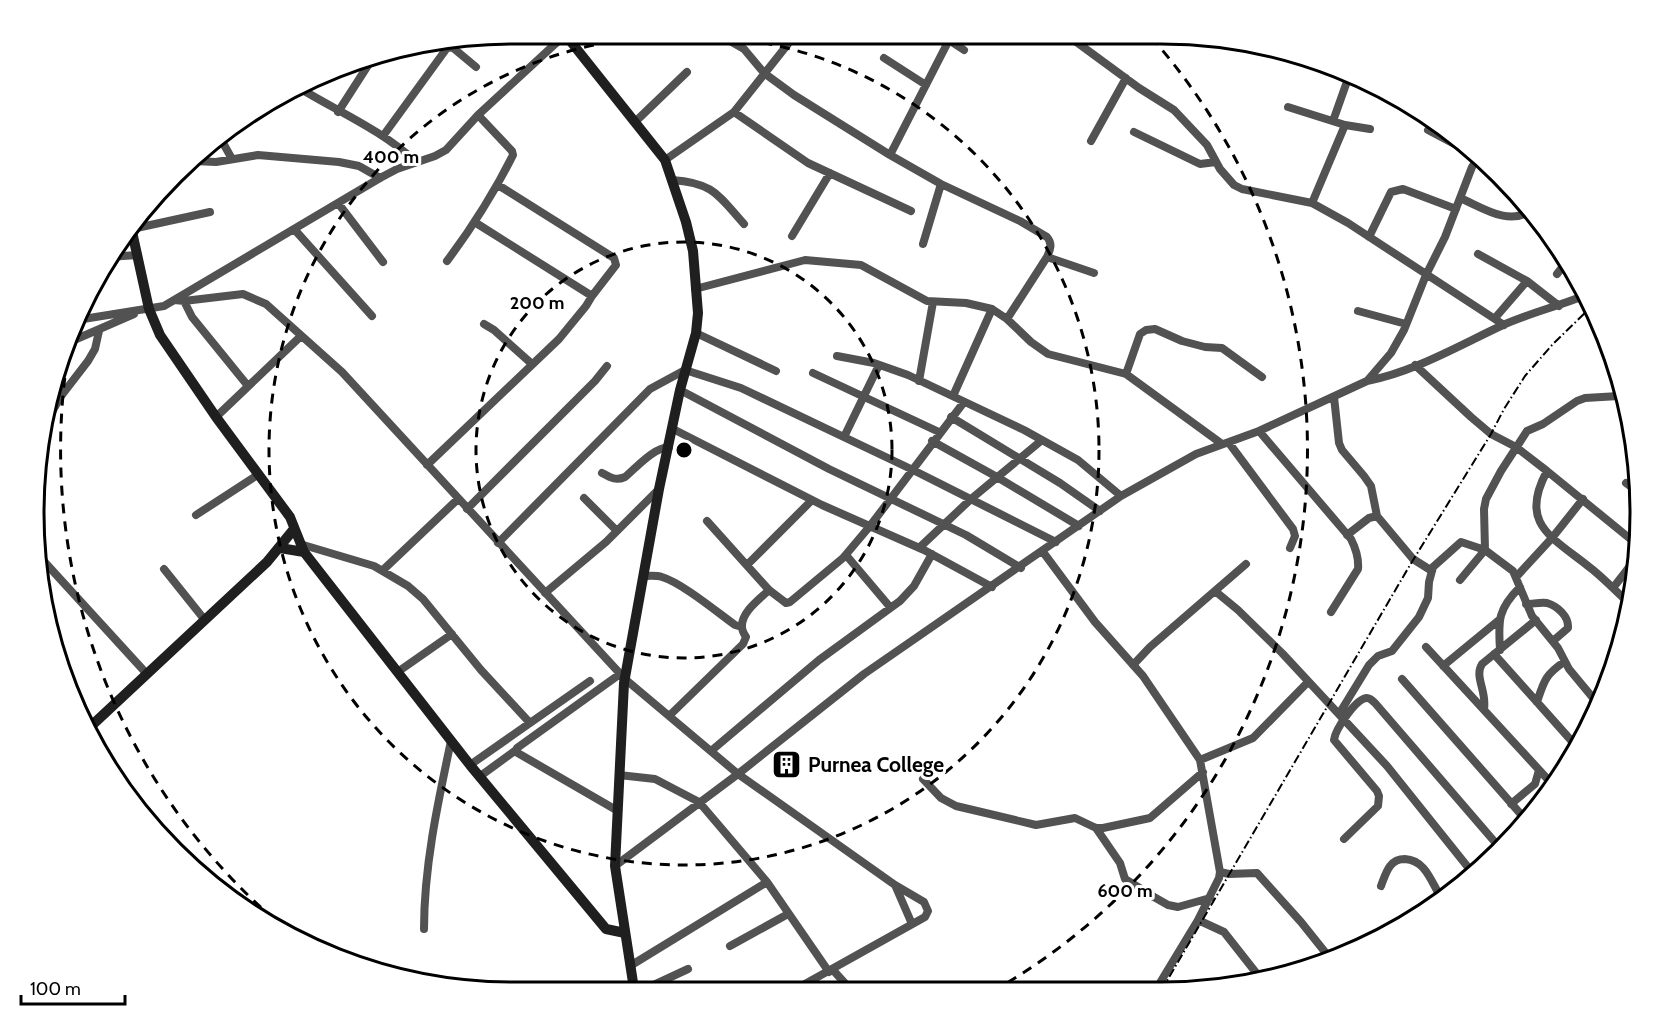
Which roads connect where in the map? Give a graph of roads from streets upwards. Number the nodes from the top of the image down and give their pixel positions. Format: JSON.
{"nodes":[{"id":1,"x":554,"y":44,"type":"edge"},
{"id":2,"x":573,"y":44,"type":"edge"},
{"id":3,"x":735,"y":44,"type":"edge"},
{"id":4,"x":788,"y":44,"type":"dead end"},
{"id":5,"x":943,"y":44,"type":"edge"},
{"id":6,"x":954,"y":44,"type":"edge"},
{"id":7,"x":1079,"y":44,"type":"edge"},
{"id":8,"x":453,"y":48,"type":"edge"},
{"id":9,"x":446,"y":49,"type":"edge"},
{"id":10,"x":964,"y":50,"type":"dead end"},
{"id":11,"x":884,"y":58,"type":"dead end"},
{"id":12,"x":367,"y":66,"type":"edge"},
{"id":13,"x":476,"y":67,"type":"dead end"},
{"id":14,"x":687,"y":72,"type":"dead end"},
{"id":15,"x":764,"y":73,"type":"junction"},
{"id":16,"x":1126,"y":78,"type":"junction"},
{"id":17,"x":1347,"y":82,"type":"edge"},
{"id":18,"x":926,"y":86,"type":"junction"},
{"id":19,"x":305,"y":92,"type":"edge"},
{"id":20,"x":1288,"y":107,"type":"dead end"},
{"id":21,"x":338,"y":112,"type":"junction"},
{"id":22,"x":734,"y":112,"type":"junction"},
{"id":23,"x":478,"y":115,"type":"junction"},
{"id":24,"x":1334,"y":121,"type":"junction"},
{"id":25,"x":635,"y":122,"type":"junction"},
{"id":26,"x":1345,"y":125,"type":"junction"},
{"id":27,"x":1370,"y":129,"type":"dead end"},
{"id":28,"x":1428,"y":130,"type":"dead end"},
{"id":29,"x":1134,"y":132,"type":"dead end"},
{"id":30,"x":383,"y":136,"type":"junction"},
{"id":31,"x":1443,"y":138,"type":"edge"},
{"id":32,"x":1091,"y":141,"type":"dead end"},
{"id":33,"x":224,"y":143,"type":"edge"},
{"id":34,"x":890,"y":155,"type":"junction"},
{"id":35,"x":232,"y":159,"type":"junction"},
{"id":36,"x":665,"y":160,"type":"junction"},
{"id":37,"x":202,"y":161,"type":"edge"},
{"id":38,"x":416,"y":162,"type":"junction"},
{"id":39,"x":1216,"y":162,"type":"junction"},
{"id":40,"x":1474,"y":164,"type":"edge"},
{"id":41,"x":830,"y":173,"type":"junction"},
{"id":42,"x":380,"y":178,"type":"junction"},
{"id":43,"x":672,"y":180,"type":"junction"},
{"id":44,"x":940,"y":184,"type":"junction"},
{"id":45,"x":498,"y":185,"type":"junction"},
{"id":46,"x":1460,"y":198,"type":"junction"},
{"id":47,"x":338,"y":202,"type":"junction"},
{"id":48,"x":1312,"y":203,"type":"junction"},
{"id":49,"x":1456,"y":209,"type":"junction"},
{"id":50,"x":911,"y":211,"type":"dead end"},
{"id":51,"x":210,"y":212,"type":"dead end"},
{"id":52,"x":1523,"y":214,"type":"edge"},
{"id":53,"x":476,"y":223,"type":"junction"},
{"id":54,"x":744,"y":224,"type":"dead end"},
{"id":55,"x":141,"y":226,"type":"edge"},
{"id":56,"x":294,"y":229,"type":"junction"},
{"id":57,"x":134,"y":236,"type":"edge"},
{"id":58,"x":792,"y":236,"type":"dead end"},
{"id":59,"x":1369,"y":237,"type":"junction"},
{"id":60,"x":923,"y":244,"type":"dead end"},
{"id":61,"x":1478,"y":254,"type":"dead end"},
{"id":62,"x":138,"y":255,"type":"junction"},
{"id":63,"x":120,"y":256,"type":"edge"},
{"id":64,"x":1047,"y":257,"type":"junction"},
{"id":65,"x":447,"y":261,"type":"dead end"},
{"id":66,"x":383,"y":262,"type":"dead end"},
{"id":67,"x":1561,"y":269,"type":"edge"},
{"id":68,"x":1094,"y":273,"type":"dead end"},
{"id":69,"x":1557,"y":274,"type":"dead end"},
{"id":70,"x":1426,"y":275,"type":"junction"},
{"id":71,"x":1527,"y":281,"type":"junction"},
{"id":72,"x":695,"y":289,"type":"junction"},
{"id":73,"x":592,"y":296,"type":"junction"},
{"id":74,"x":1577,"y":298,"type":"edge"},
{"id":75,"x":175,"y":300,"type":"junction"},
{"id":76,"x":184,"y":301,"type":"junction"},
{"id":77,"x":933,"y":302,"type":"junction"},
{"id":78,"x":1559,"y":306,"type":"junction"},
{"id":79,"x":992,"y":309,"type":"junction"},
{"id":80,"x":145,"y":310,"type":"junction"},
{"id":81,"x":1358,"y":311,"type":"dead end"},
{"id":82,"x":372,"y":316,"type":"dead end"},
{"id":83,"x":1495,"y":318,"type":"junction"},
{"id":84,"x":86,"y":319,"type":"edge"},
{"id":85,"x":1007,"y":319,"type":"junction"},
{"id":86,"x":484,"y":324,"type":"dead end"},
{"id":87,"x":1406,"y":324,"type":"junction"},
{"id":88,"x":1504,"y":325,"type":"junction"},
{"id":89,"x":99,"y":331,"type":"junction"},
{"id":90,"x":696,"y":333,"type":"junction"},
{"id":91,"x":301,"y":336,"type":"junction"},
{"id":92,"x":76,"y":340,"type":"edge"},
{"id":93,"x":837,"y":356,"type":"dead end"},
{"id":94,"x":532,"y":364,"type":"junction"},
{"id":95,"x":879,"y":364,"type":"junction"},
{"id":96,"x":1415,"y":365,"type":"junction"},
{"id":97,"x":607,"y":366,"type":"dead end"},
{"id":98,"x":685,"y":370,"type":"junction"},
{"id":99,"x":776,"y":371,"type":"dead end"},
{"id":100,"x":813,"y":373,"type":"dead end"},
{"id":101,"x":1126,"y":374,"type":"junction"},
{"id":102,"x":1262,"y":376,"type":"dead end"},
{"id":103,"x":919,"y":381,"type":"junction"},
{"id":104,"x":1367,"y":381,"type":"junction"},
{"id":105,"x":248,"y":386,"type":"junction"},
{"id":106,"x":681,"y":390,"type":"junction"},
{"id":107,"x":953,"y":396,"type":"junction"},
{"id":108,"x":1615,"y":396,"type":"edge"},
{"id":109,"x":864,"y":397,"type":"junction"},
{"id":110,"x":1334,"y":397,"type":"junction"},
{"id":111,"x":964,"y":402,"type":"junction"},
{"id":112,"x":56,"y":404,"type":"edge"},
{"id":113,"x":216,"y":417,"type":"junction"},
{"id":114,"x":951,"y":417,"type":"junction"},
{"id":115,"x":673,"y":429,"type":"junction"},
{"id":116,"x":1259,"y":431,"type":"junction"},
{"id":117,"x":939,"y":432,"type":"junction"},
{"id":118,"x":844,"y":437,"type":"junction"},
{"id":119,"x":1042,"y":440,"type":"junction"},
{"id":120,"x":932,"y":441,"type":"junction"},
{"id":121,"x":1226,"y":443,"type":"junction"},
{"id":122,"x":669,"y":447,"type":"junction"},
{"id":123,"x":1516,"y":447,"type":"junction"},
{"id":124,"x":1019,"y":458,"type":"junction"},
{"id":125,"x":427,"y":465,"type":"junction"},
{"id":126,"x":913,"y":470,"type":"junction"},
{"id":127,"x":1547,"y":471,"type":"junction"},
{"id":128,"x":602,"y":473,"type":"dead end"},
{"id":129,"x":259,"y":474,"type":"junction"},
{"id":130,"x":997,"y":477,"type":"junction"},
{"id":131,"x":659,"y":489,"type":"junction"},
{"id":132,"x":1121,"y":496,"type":"junction"},
{"id":133,"x":584,"y":498,"type":"dead end"},
{"id":134,"x":891,"y":498,"type":"junction"},
{"id":135,"x":971,"y":499,"type":"junction"},
{"id":136,"x":1583,"y":499,"type":"junction"},
{"id":137,"x":458,"y":500,"type":"junction"},
{"id":138,"x":812,"y":500,"type":"junction"},
{"id":139,"x":467,"y":509,"type":"junction"},
{"id":140,"x":1100,"y":511,"type":"junction"},
{"id":141,"x":195,"y":515,"type":"dead end"},
{"id":142,"x":1377,"y":516,"type":"junction"},
{"id":143,"x":707,"y":520,"type":"dead end"},
{"id":144,"x":945,"y":525,"type":"junction"},
{"id":145,"x":870,"y":526,"type":"junction"},
{"id":146,"x":1079,"y":526,"type":"junction"},
{"id":147,"x":294,"y":529,"type":"junction"},
{"id":148,"x":616,"y":530,"type":"junction"},
{"id":149,"x":1347,"y":535,"type":"junction"},
{"id":150,"x":1552,"y":538,"type":"junction"},
{"id":151,"x":1628,"y":538,"type":"edge"},
{"id":152,"x":498,"y":543,"type":"junction"},
{"id":153,"x":1056,"y":543,"type":"junction"},
{"id":154,"x":280,"y":548,"type":"junction"},
{"id":155,"x":302,"y":548,"type":"junction"},
{"id":156,"x":919,"y":548,"type":"junction"},
{"id":157,"x":1290,"y":549,"type":"dead end"},
{"id":158,"x":1485,"y":550,"type":"junction"},
{"id":159,"x":1043,"y":552,"type":"junction"},
{"id":160,"x":932,"y":554,"type":"junction"},
{"id":161,"x":846,"y":555,"type":"junction"},
{"id":162,"x":1246,"y":564,"type":"dead end"},
{"id":163,"x":47,"y":565,"type":"edge"},
{"id":164,"x":747,"y":565,"type":"junction"},
{"id":165,"x":1021,"y":568,"type":"junction"},
{"id":166,"x":164,"y":569,"type":"dead end"},
{"id":167,"x":383,"y":570,"type":"junction"},
{"id":168,"x":1432,"y":571,"type":"junction"},
{"id":169,"x":1625,"y":572,"type":"edge"},
{"id":170,"x":643,"y":576,"type":"junction"},
{"id":171,"x":1517,"y":576,"type":"junction"},
{"id":172,"x":1460,"y":580,"type":"dead end"},
{"id":173,"x":992,"y":587,"type":"junction"},
{"id":174,"x":1520,"y":587,"type":"junction"},
{"id":175,"x":1612,"y":588,"type":"junction"},
{"id":176,"x":769,"y":590,"type":"junction"},
{"id":177,"x":1215,"y":591,"type":"junction"},
{"id":178,"x":545,"y":593,"type":"junction"},
{"id":179,"x":1621,"y":596,"type":"edge"},
{"id":180,"x":1526,"y":604,"type":"junction"},
{"id":181,"x":890,"y":608,"type":"junction"},
{"id":182,"x":1331,"y":612,"type":"dead end"},
{"id":183,"x":204,"y":618,"type":"junction"},
{"id":184,"x":1499,"y":620,"type":"junction"},
{"id":185,"x":1536,"y":620,"type":"junction"},
{"id":186,"x":742,"y":627,"type":"junction"},
{"id":187,"x":452,"y":634,"type":"junction"},
{"id":188,"x":1553,"y":641,"type":"junction"},
{"id":189,"x":1426,"y":647,"type":"dead end"},
{"id":190,"x":1497,"y":652,"type":"junction"},
{"id":191,"x":1564,"y":662,"type":"junction"},
{"id":192,"x":1133,"y":665,"type":"junction"},
{"id":193,"x":1443,"y":666,"type":"junction"},
{"id":194,"x":399,"y":671,"type":"junction"},
{"id":195,"x":146,"y":673,"type":"junction"},
{"id":196,"x":622,"y":677,"type":"junction"},
{"id":197,"x":1402,"y":679,"type":"dead end"},
{"id":198,"x":590,"y":681,"type":"dead end"},
{"id":199,"x":1307,"y":683,"type":"junction"},
{"id":200,"x":1592,"y":696,"type":"edge"},
{"id":201,"x":1537,"y":702,"type":"junction"},
{"id":202,"x":1484,"y":709,"type":"junction"},
{"id":203,"x":669,"y":716,"type":"junction"},
{"id":204,"x":1342,"y":717,"type":"junction"},
{"id":205,"x":93,"y":723,"type":"edge"},
{"id":206,"x":530,"y":723,"type":"junction"},
{"id":207,"x":1571,"y":740,"type":"edge"},
{"id":208,"x":451,"y":741,"type":"junction"},
{"id":209,"x":516,"y":750,"type":"junction"},
{"id":210,"x":711,"y":752,"type":"junction"},
{"id":211,"x":1200,"y":760,"type":"junction"},
{"id":212,"x":470,"y":765,"type":"junction"},
{"id":213,"x":1539,"y":770,"type":"junction"},
{"id":214,"x":1203,"y":772,"type":"junction"},
{"id":215,"x":738,"y":774,"type":"junction"},
{"id":216,"x":620,"y":775,"type":"junction"},
{"id":217,"x":479,"y":777,"type":"junction"},
{"id":218,"x":1547,"y":778,"type":"edge"},
{"id":219,"x":923,"y":779,"type":"dead end"},
{"id":220,"x":699,"y":802,"type":"junction"},
{"id":221,"x":1511,"y":804,"type":"junction"},
{"id":222,"x":618,"y":811,"type":"junction"},
{"id":223,"x":1520,"y":814,"type":"edge"},
{"id":224,"x":1096,"y":828,"type":"junction"},
{"id":225,"x":1344,"y":838,"type":"dead end"},
{"id":226,"x":1494,"y":842,"type":"edge"},
{"id":227,"x":615,"y":866,"type":"junction"},
{"id":228,"x":1468,"y":867,"type":"edge"},
{"id":229,"x":1220,"y":872,"type":"junction"},
{"id":230,"x":766,"y":882,"type":"junction"},
{"id":231,"x":895,"y":885,"type":"junction"},
{"id":232,"x":1381,"y":886,"type":"dead end"},
{"id":233,"x":1437,"y":891,"type":"edge"},
{"id":234,"x":1210,"y":898,"type":"junction"},
{"id":235,"x":788,"y":914,"type":"junction"},
{"id":236,"x":1198,"y":920,"type":"junction"},
{"id":237,"x":912,"y":924,"type":"junction"},
{"id":238,"x":424,"y":929,"type":"dead end"},
{"id":239,"x":625,"y":933,"type":"junction"},
{"id":240,"x":730,"y":946,"type":"dead end"},
{"id":241,"x":1325,"y":952,"type":"edge"},
{"id":242,"x":630,"y":966,"type":"junction"},
{"id":243,"x":688,"y":969,"type":"dead end"},
{"id":244,"x":831,"y":971,"type":"junction"},
{"id":245,"x":1255,"y":971,"type":"edge"},
{"id":246,"x":633,"y":981,"type":"edge"},
{"id":247,"x":662,"y":981,"type":"edge"},
{"id":248,"x":812,"y":981,"type":"edge"},
{"id":249,"x":842,"y":981,"type":"edge"},
{"id":250,"x":1161,"y":981,"type":"edge"}],
"edges":[{"from":1,"to":23,"type":"street"},
{"from":2,"to":25,"type":"street"},
{"from":3,"to":15,"type":"street"},
{"from":4,"to":15,"type":"street"},
{"from":5,"to":18,"type":"street"},
{"from":6,"to":10,"type":"street"},
{"from":7,"to":16,"type":"street"},
{"from":8,"to":13,"type":"street"},
{"from":9,"to":30,"type":"street"},
{"from":11,"to":18,"type":"street"},
{"from":12,"to":21,"type":"street"},
{"from":14,"to":25,"type":"street"},
{"from":15,"to":22,"type":"street"},
{"from":15,"to":34,"type":"street"},
{"from":16,"to":32,"type":"street"},
{"from":16,"to":39,"type":"street"},
{"from":17,"to":24,"type":"street"},
{"from":18,"to":34,"type":"street"},
{"from":19,"to":21,"type":"street"},
{"from":20,"to":24,"type":"street"},
{"from":21,"to":30,"type":"street"},
{"from":22,"to":36,"type":"street"},
{"from":22,"to":41,"type":"street"},
{"from":23,"to":38,"type":"street"},
{"from":23,"to":45,"type":"street"},
{"from":24,"to":26,"type":"street"},
{"from":25,"to":36,"type":"street"},
{"from":26,"to":27,"type":"street"},
{"from":26,"to":48,"type":"street"},
{"from":28,"to":31,"type":"street"},
{"from":29,"to":39,"type":"street"},
{"from":30,"to":38,"type":"street"},
{"from":33,"to":35,"type":"street"},
{"from":34,"to":44,"type":"street"},
{"from":35,"to":37,"type":"street"},
{"from":35,"to":42,"type":"street"},
{"from":36,"to":43,"type":"street"},
{"from":38,"to":42,"type":"street"},
{"from":39,"to":48,"type":"street"},
{"from":40,"to":46,"type":"street"},
{"from":41,"to":50,"type":"street"},
{"from":41,"to":58,"type":"street"},
{"from":42,"to":47,"type":"street"},
{"from":43,"to":54,"type":"street"},
{"from":43,"to":72,"type":"street"},
{"from":44,"to":60,"type":"street"},
{"from":44,"to":64,"type":"street"},
{"from":45,"to":53,"type":"street"},
{"from":45,"to":73,"type":"street"},
{"from":46,"to":49,"type":"street"},
{"from":46,"to":52,"type":"street"},
{"from":47,"to":56,"type":"street"},
{"from":47,"to":66,"type":"street"},
{"from":48,"to":59,"type":"street"},
{"from":49,"to":59,"type":"street"},
{"from":49,"to":70,"type":"street"},
{"from":51,"to":55,"type":"street"},
{"from":53,"to":65,"type":"street"},
{"from":53,"to":73,"type":"street"},
{"from":56,"to":75,"type":"street"},
{"from":56,"to":82,"type":"street"},
{"from":57,"to":62,"type":"street"},
{"from":59,"to":70,"type":"street"},
{"from":61,"to":71,"type":"street"},
{"from":62,"to":63,"type":"street"},
{"from":62,"to":80,"type":"street"},
{"from":64,"to":68,"type":"street"},
{"from":64,"to":85,"type":"street"},
{"from":67,"to":69,"type":"street"},
{"from":70,"to":83,"type":"street"},
{"from":70,"to":87,"type":"street"},
{"from":71,"to":78,"type":"street"},
{"from":71,"to":83,"type":"street"},
{"from":72,"to":77,"type":"street"},
{"from":72,"to":90,"type":"street"},
{"from":73,"to":94,"type":"street"},
{"from":74,"to":78,"type":"street"},
{"from":75,"to":76,"type":"street"},
{"from":75,"to":80,"type":"street"},
{"from":76,"to":91,"type":"street"},
{"from":76,"to":105,"type":"street"},
{"from":77,"to":79,"type":"street"},
{"from":77,"to":103,"type":"street"},
{"from":78,"to":88,"type":"street"},
{"from":79,"to":85,"type":"street"},
{"from":79,"to":107,"type":"street"},
{"from":80,"to":84,"type":"street"},
{"from":80,"to":89,"type":"street"},
{"from":80,"to":113,"type":"street"},
{"from":81,"to":87,"type":"street"},
{"from":83,"to":88,"type":"street"},
{"from":85,"to":101,"type":"street"},
{"from":86,"to":94,"type":"street"},
{"from":87,"to":104,"type":"street"},
{"from":88,"to":96,"type":"street"},
{"from":89,"to":92,"type":"street"},
{"from":89,"to":112,"type":"street"},
{"from":90,"to":98,"type":"street"},
{"from":90,"to":99,"type":"street"},
{"from":91,"to":105,"type":"street"},
{"from":91,"to":125,"type":"street"},
{"from":93,"to":95,"type":"street"},
{"from":94,"to":125,"type":"street"},
{"from":95,"to":103,"type":"street"},
{"from":95,"to":109,"type":"street"},
{"from":96,"to":104,"type":"street"},
{"from":96,"to":123,"type":"street"},
{"from":97,"to":139,"type":"street"},
{"from":98,"to":106,"type":"street"},
{"from":98,"to":118,"type":"street"},
{"from":98,"to":152,"type":"street"},
{"from":100,"to":109,"type":"street"},
{"from":101,"to":102,"type":"street"},
{"from":101,"to":121,"type":"street"},
{"from":103,"to":107,"type":"street"},
{"from":104,"to":110,"type":"street"},
{"from":105,"to":113,"type":"street"},
{"from":106,"to":115,"type":"street"},
{"from":106,"to":134,"type":"street"},
{"from":107,"to":111,"type":"street"},
{"from":108,"to":123,"type":"street"},
{"from":109,"to":117,"type":"street"},
{"from":109,"to":118,"type":"street"},
{"from":110,"to":116,"type":"street"},
{"from":110,"to":142,"type":"street"},
{"from":111,"to":114,"type":"street"},
{"from":111,"to":119,"type":"street"},
{"from":113,"to":129,"type":"street"},
{"from":114,"to":117,"type":"street"},
{"from":114,"to":124,"type":"street"},
{"from":115,"to":122,"type":"street"},
{"from":115,"to":138,"type":"street"},
{"from":116,"to":121,"type":"street"},
{"from":116,"to":149,"type":"street"},
{"from":117,"to":120,"type":"street"},
{"from":118,"to":126,"type":"street"},
{"from":119,"to":124,"type":"street"},
{"from":119,"to":132,"type":"street"},
{"from":120,"to":126,"type":"street"},
{"from":120,"to":130,"type":"street"},
{"from":121,"to":132,"type":"street"},
{"from":121,"to":157,"type":"street"},
{"from":122,"to":128,"type":"street"},
{"from":122,"to":131,"type":"street"},
{"from":123,"to":127,"type":"street"},
{"from":123,"to":158,"type":"street"},
{"from":124,"to":130,"type":"street"},
{"from":124,"to":140,"type":"street"},
{"from":125,"to":137,"type":"street"},
{"from":126,"to":134,"type":"street"},
{"from":126,"to":135,"type":"street"},
{"from":127,"to":136,"type":"street"},
{"from":127,"to":150,"type":"street"},
{"from":129,"to":141,"type":"street"},
{"from":129,"to":147,"type":"street"},
{"from":130,"to":135,"type":"street"},
{"from":130,"to":146,"type":"street"},
{"from":131,"to":148,"type":"street"},
{"from":131,"to":170,"type":"street"},
{"from":132,"to":140,"type":"street"},
{"from":133,"to":148,"type":"street"},
{"from":134,"to":144,"type":"street"},
{"from":134,"to":145,"type":"street"},
{"from":135,"to":144,"type":"street"},
{"from":135,"to":153,"type":"street"},
{"from":136,"to":150,"type":"street"},
{"from":136,"to":151,"type":"street"},
{"from":137,"to":139,"type":"street"},
{"from":137,"to":167,"type":"street"},
{"from":138,"to":145,"type":"street"},
{"from":138,"to":164,"type":"street"},
{"from":139,"to":152,"type":"street"},
{"from":140,"to":146,"type":"street"},
{"from":142,"to":149,"type":"street"},
{"from":142,"to":168,"type":"street"},
{"from":143,"to":164,"type":"street"},
{"from":144,"to":156,"type":"street"},
{"from":144,"to":165,"type":"street"},
{"from":145,"to":156,"type":"street"},
{"from":145,"to":161,"type":"street"},
{"from":146,"to":153,"type":"street"},
{"from":147,"to":154,"type":"street"},
{"from":147,"to":155,"type":"street"},
{"from":148,"to":178,"type":"street"},
{"from":149,"to":182,"type":"street"},
{"from":150,"to":171,"type":"street"},
{"from":150,"to":175,"type":"street"},
{"from":152,"to":178,"type":"street"},
{"from":153,"to":159,"type":"street"},
{"from":154,"to":155,"type":"street"},
{"from":154,"to":183,"type":"street"},
{"from":155,"to":167,"type":"street"},
{"from":155,"to":194,"type":"street"},
{"from":156,"to":160,"type":"street"},
{"from":158,"to":168,"type":"street"},
{"from":158,"to":171,"type":"street"},
{"from":158,"to":172,"type":"street"},
{"from":159,"to":165,"type":"street"},
{"from":159,"to":192,"type":"street"},
{"from":160,"to":173,"type":"street"},
{"from":160,"to":181,"type":"street"},
{"from":161,"to":176,"type":"street"},
{"from":161,"to":181,"type":"street"},
{"from":162,"to":177,"type":"street"},
{"from":163,"to":195,"type":"street"},
{"from":164,"to":176,"type":"street"},
{"from":165,"to":173,"type":"street"},
{"from":166,"to":183,"type":"street"},
{"from":167,"to":187,"type":"street"},
{"from":168,"to":204,"type":"street"},
{"from":169,"to":175,"type":"street"},
{"from":170,"to":186,"type":"street"},
{"from":170,"to":196,"type":"street"},
{"from":171,"to":174,"type":"street"},
{"from":173,"to":215,"type":"street"},
{"from":174,"to":180,"type":"street"},
{"from":174,"to":184,"type":"street"},
{"from":175,"to":179,"type":"street"},
{"from":176,"to":186,"type":"street"},
{"from":177,"to":192,"type":"street"},
{"from":177,"to":199,"type":"street"},
{"from":178,"to":196,"type":"street"},
{"from":180,"to":185,"type":"street"},
{"from":180,"to":188,"type":"street"},
{"from":181,"to":210,"type":"street"},
{"from":183,"to":195,"type":"street"},
{"from":184,"to":190,"type":"street"},
{"from":184,"to":193,"type":"street"},
{"from":185,"to":188,"type":"street"},
{"from":185,"to":190,"type":"street"},
{"from":186,"to":203,"type":"street"},
{"from":187,"to":194,"type":"street"},
{"from":187,"to":206,"type":"street"},
{"from":188,"to":191,"type":"street"},
{"from":189,"to":193,"type":"street"},
{"from":190,"to":201,"type":"street"},
{"from":190,"to":202,"type":"street"},
{"from":191,"to":200,"type":"street"},
{"from":191,"to":201,"type":"street"},
{"from":192,"to":211,"type":"street"},
{"from":193,"to":202,"type":"street"},
{"from":194,"to":208,"type":"street"},
{"from":195,"to":205,"type":"street"},
{"from":196,"to":203,"type":"street"},
{"from":196,"to":209,"type":"street"},
{"from":196,"to":216,"type":"street"},
{"from":197,"to":221,"type":"street"},
{"from":198,"to":206,"type":"street"},
{"from":199,"to":204,"type":"street"},
{"from":199,"to":211,"type":"street"},
{"from":201,"to":207,"type":"street"},
{"from":202,"to":213,"type":"street"},
{"from":203,"to":210,"type":"street"},
{"from":204,"to":225,"type":"street"},
{"from":204,"to":226,"type":"street"},
{"from":204,"to":228,"type":"street"},
{"from":206,"to":212,"type":"street"},
{"from":208,"to":212,"type":"street"},
{"from":208,"to":238,"type":"street"},
{"from":209,"to":217,"type":"street"},
{"from":209,"to":222,"type":"street"},
{"from":210,"to":215,"type":"street"},
{"from":211,"to":214,"type":"street"},
{"from":212,"to":217,"type":"street"},
{"from":213,"to":218,"type":"street"},
{"from":213,"to":221,"type":"street"},
{"from":214,"to":224,"type":"street"},
{"from":214,"to":229,"type":"street"},
{"from":215,"to":220,"type":"street"},
{"from":215,"to":231,"type":"street"},
{"from":216,"to":220,"type":"street"},
{"from":216,"to":222,"type":"street"},
{"from":217,"to":239,"type":"street"},
{"from":219,"to":224,"type":"street"},
{"from":220,"to":227,"type":"street"},
{"from":220,"to":230,"type":"street"},
{"from":221,"to":223,"type":"street"},
{"from":222,"to":227,"type":"street"},
{"from":224,"to":234,"type":"street"},
{"from":227,"to":239,"type":"street"},
{"from":229,"to":234,"type":"street"},
{"from":229,"to":241,"type":"street"},
{"from":230,"to":235,"type":"street"},
{"from":230,"to":242,"type":"street"},
{"from":231,"to":237,"type":"street"},
{"from":231,"to":237,"type":"street"},
{"from":232,"to":233,"type":"street"},
{"from":234,"to":236,"type":"street"},
{"from":235,"to":240,"type":"street"},
{"from":235,"to":244,"type":"street"},
{"from":236,"to":245,"type":"street"},
{"from":236,"to":250,"type":"street"},
{"from":237,"to":244,"type":"street"},
{"from":239,"to":242,"type":"street"},
{"from":242,"to":246,"type":"street"},
{"from":243,"to":247,"type":"street"},
{"from":244,"to":248,"type":"street"},
{"from":244,"to":249,"type":"street"}]}
